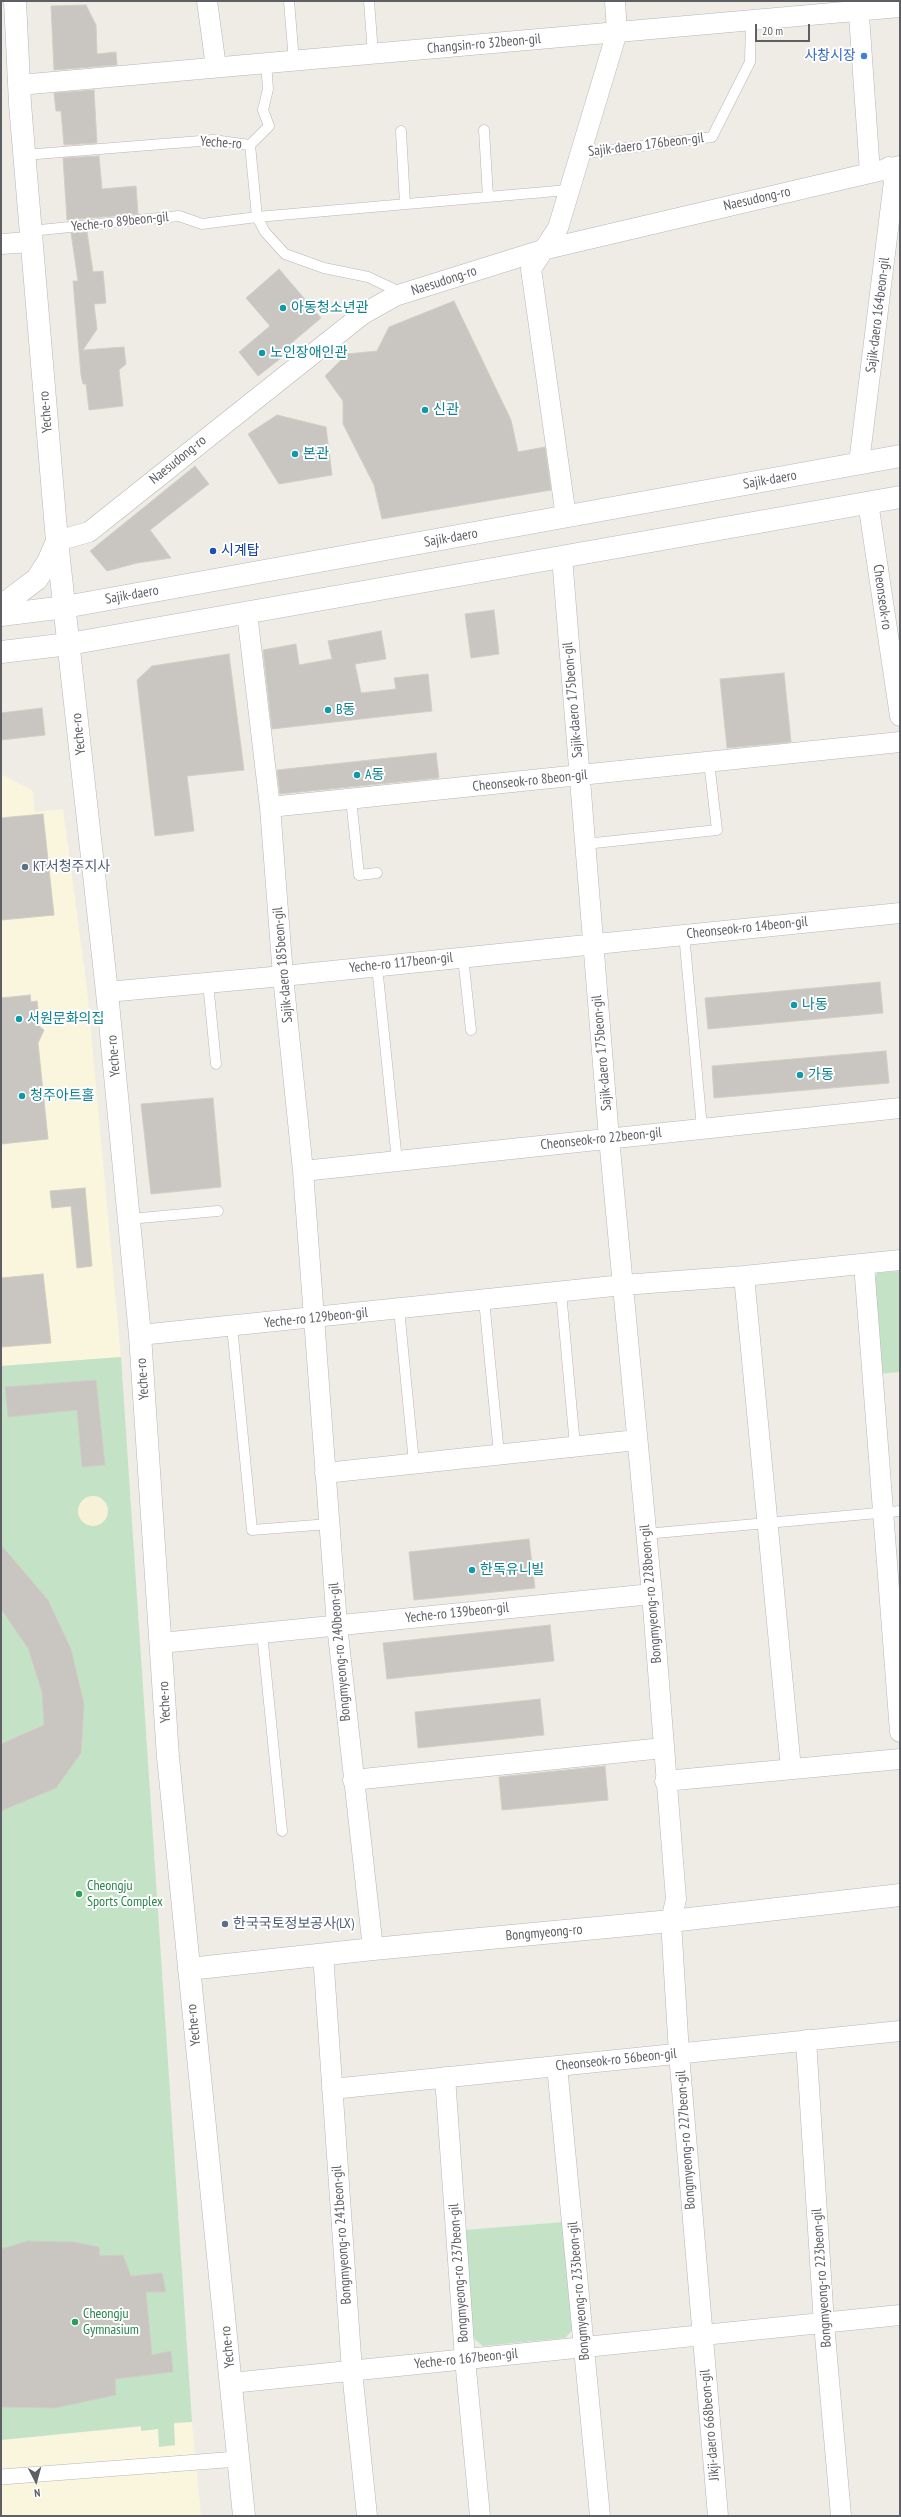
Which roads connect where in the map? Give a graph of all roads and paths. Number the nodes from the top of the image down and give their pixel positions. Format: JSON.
{"nodes":[{"id":1,"x":15,"y":1,"type":"edge"},
{"id":2,"x":207,"y":1,"type":"edge"},
{"id":3,"x":289,"y":1,"type":"edge"},
{"id":4,"x":369,"y":1,"type":"edge"},
{"id":5,"x":615,"y":1,"type":"edge"},
{"id":6,"x":859,"y":6,"type":"edge"},
{"id":7,"x":900,"y":7,"type":"edge"},
{"id":8,"x":751,"y":20,"type":"junction"},
{"id":9,"x":617,"y":32,"type":"junction"},
{"id":10,"x":373,"y":54,"type":"junction"},
{"id":11,"x":294,"y":61,"type":"junction"},
{"id":12,"x":266,"y":63,"type":"junction"},
{"id":13,"x":216,"y":67,"type":"junction"},
{"id":14,"x":19,"y":85,"type":"junction"},
{"id":15,"x":484,"y":130,"type":"dead end"},
{"id":16,"x":401,"y":131,"type":"dead end"},
{"id":17,"x":250,"y":145,"type":"junction"},
{"id":18,"x":579,"y":154,"type":"junction"},
{"id":19,"x":24,"y":155,"type":"junction"},
{"id":20,"x":894,"y":166,"type":"edge"},
{"id":21,"x":870,"y":173,"type":"junction"},
{"id":22,"x":568,"y":190,"type":"junction"},
{"id":23,"x":488,"y":197,"type":"junction"},
{"id":24,"x":405,"y":204,"type":"junction"},
{"id":25,"x":257,"y":217,"type":"junction"},
{"id":26,"x":31,"y":237,"type":"junction"},
{"id":27,"x":1,"y":244,"type":"edge"},
{"id":28,"x":542,"y":250,"type":"junction"},
{"id":29,"x":404,"y":294,"type":"junction"},
{"id":30,"x":900,"y":456,"type":"edge"},
{"id":31,"x":859,"y":464,"type":"junction"},
{"id":32,"x":900,"y":497,"type":"edge"},
{"id":33,"x":868,"y":502,"type":"junction"},
{"id":34,"x":566,"y":517,"type":"junction"},
{"id":35,"x":57,"y":541,"type":"junction"},
{"id":36,"x":562,"y":557,"type":"junction"},
{"id":37,"x":1,"y":606,"type":"edge"},
{"id":38,"x":65,"y":607,"type":"junction"},
{"id":39,"x":247,"y":613,"type":"junction"},
{"id":40,"x":1,"y":614,"type":"edge"},
{"id":41,"x":69,"y":644,"type":"junction"},
{"id":42,"x":1,"y":652,"type":"edge"},
{"id":43,"x":900,"y":716,"type":"edge"},
{"id":44,"x":900,"y":742,"type":"edge"},
{"id":45,"x":709,"y":762,"type":"junction"},
{"id":46,"x":579,"y":776,"type":"junction"},
{"id":47,"x":351,"y":799,"type":"junction"},
{"id":48,"x":270,"y":807,"type":"junction"},
{"id":49,"x":585,"y":844,"type":"junction"},
{"id":50,"x":377,"y":873,"type":"dead end"},
{"id":51,"x":900,"y":913,"type":"edge"},
{"id":52,"x":684,"y":934,"type":"junction"},
{"id":53,"x":593,"y":943,"type":"junction"},
{"id":54,"x":462,"y":957,"type":"junction"},
{"id":55,"x":377,"y":966,"type":"junction"},
{"id":56,"x":283,"y":976,"type":"junction"},
{"id":57,"x":208,"y":983,"type":"junction"},
{"id":58,"x":108,"y":992,"type":"junction"},
{"id":59,"x":471,"y":1030,"type":"dead end"},
{"id":60,"x":216,"y":1064,"type":"dead end"},
{"id":61,"x":900,"y":1108,"type":"edge"},
{"id":62,"x":702,"y":1128,"type":"junction"},
{"id":63,"x":609,"y":1138,"type":"junction"},
{"id":64,"x":397,"y":1161,"type":"junction"},
{"id":65,"x":303,"y":1171,"type":"junction"},
{"id":66,"x":218,"y":1211,"type":"dead end"},
{"id":67,"x":129,"y":1219,"type":"junction"},
{"id":68,"x":900,"y":1260,"type":"edge"},
{"id":69,"x":864,"y":1264,"type":"junction"},
{"id":70,"x":744,"y":1276,"type":"junction"},
{"id":71,"x":624,"y":1285,"type":"junction"},
{"id":72,"x":561,"y":1292,"type":"junction"},
{"id":73,"x":484,"y":1300,"type":"junction"},
{"id":74,"x":399,"y":1309,"type":"junction"},
{"id":75,"x":313,"y":1318,"type":"junction"},
{"id":76,"x":232,"y":1326,"type":"junction"},
{"id":77,"x":140,"y":1336,"type":"junction"},
{"id":78,"x":637,"y":1440,"type":"junction"},
{"id":79,"x":575,"y":1446,"type":"junction"},
{"id":80,"x":499,"y":1454,"type":"junction"},
{"id":81,"x":414,"y":1463,"type":"junction"},
{"id":82,"x":325,"y":1473,"type":"junction"},
{"id":83,"x":891,"y":1511,"type":"edge"},
{"id":84,"x":328,"y":1524,"type":"junction"},
{"id":85,"x":768,"y":1525,"type":"junction"},
{"id":86,"x":645,"y":1534,"type":"junction"},
{"id":87,"x":652,"y":1594,"type":"junction"},
{"id":88,"x":337,"y":1625,"type":"junction"},
{"id":89,"x":262,"y":1632,"type":"junction"},
{"id":90,"x":161,"y":1643,"type":"junction"},
{"id":91,"x":900,"y":1732,"type":"edge"},
{"id":92,"x":663,"y":1748,"type":"junction"},
{"id":93,"x":900,"y":1759,"type":"edge"},
{"id":94,"x":791,"y":1769,"type":"junction"},
{"id":95,"x":353,"y":1780,"type":"junction"},
{"id":96,"x":665,"y":1781,"type":"junction"},
{"id":97,"x":282,"y":1831,"type":"dead end"},
{"id":98,"x":900,"y":1895,"type":"edge"},
{"id":99,"x":672,"y":1921,"type":"junction"},
{"id":100,"x":373,"y":1949,"type":"junction"},
{"id":101,"x":323,"y":1954,"type":"junction"},
{"id":102,"x":189,"y":1969,"type":"junction"},
{"id":103,"x":900,"y":2031,"type":"edge"},
{"id":104,"x":806,"y":2040,"type":"junction"},
{"id":105,"x":680,"y":2054,"type":"junction"},
{"id":106,"x":557,"y":2066,"type":"junction"},
{"id":107,"x":445,"y":2077,"type":"junction"},
{"id":108,"x":332,"y":2089,"type":"junction"},
{"id":109,"x":900,"y":2316,"type":"edge"},
{"id":110,"x":824,"y":2324,"type":"junction"},
{"id":111,"x":701,"y":2334,"type":"junction"},
{"id":112,"x":584,"y":2346,"type":"junction"},
{"id":113,"x":465,"y":2359,"type":"junction"},
{"id":114,"x":352,"y":2370,"type":"junction"},
{"id":115,"x":231,"y":2383,"type":"junction"},
{"id":116,"x":238,"y":2459,"type":"junction"},
{"id":117,"x":1,"y":2477,"type":"edge"},
{"id":118,"x":244,"y":2516,"type":"edge"},
{"id":119,"x":367,"y":2516,"type":"edge"},
{"id":120,"x":480,"y":2516,"type":"edge"},
{"id":121,"x":600,"y":2516,"type":"edge"},
{"id":122,"x":718,"y":2516,"type":"edge"},
{"id":123,"x":841,"y":2516,"type":"edge"}],
"edges":[{"from":1,"to":14,"type":"street","name":"Yeche-ro"},
{"from":2,"to":13,"type":"street"},
{"from":3,"to":11,"type":"lane"},
{"from":4,"to":10,"type":"lane"},
{"from":5,"to":9,"type":"street"},
{"from":6,"to":7,"type":"street","name":"Changsin-ro 32beon-gil"},
{"from":6,"to":8,"type":"street","name":"Changsin-ro 32beon-gil"},
{"from":6,"to":21,"type":"street"},
{"from":8,"to":9,"type":"street","name":"Changsin-ro 32beon-gil"},
{"from":8,"to":18,"type":"lane","name":"Sajik-daero 176beon-gil"},
{"from":9,"to":10,"type":"street","name":"Changsin-ro 32beon-gil"},
{"from":9,"to":18,"type":"street"},
{"from":10,"to":11,"type":"street","name":"Changsin-ro 32beon-gil"},
{"from":11,"to":12,"type":"street","name":"Changsin-ro 32beon-gil"},
{"from":12,"to":13,"type":"street","name":"Changsin-ro 32beon-gil"},
{"from":12,"to":17,"type":"lane"},
{"from":13,"to":14,"type":"street"},
{"from":14,"to":19,"type":"street","name":"Yeche-ro"},
{"from":15,"to":23,"type":"lane"},
{"from":16,"to":24,"type":"lane"},
{"from":17,"to":19,"type":"lane","name":"Yeche-ro"},
{"from":17,"to":25,"type":"lane"},
{"from":18,"to":22,"type":"street"},
{"from":19,"to":26,"type":"street","name":"Yeche-ro"},
{"from":20,"to":21,"type":"street","name":"Naesudong-ro"},
{"from":20,"to":31,"type":"street","name":"Sajik-daero 164beon-gil"},
{"from":21,"to":28,"type":"street","name":"Naesudong-ro"},
{"from":22,"to":23,"type":"lane","name":"Yeche-ro 89beon-gil"},
{"from":22,"to":28,"type":"street"},
{"from":23,"to":24,"type":"lane","name":"Yeche-ro 89beon-gil"},
{"from":24,"to":25,"type":"lane","name":"Yeche-ro 89beon-gil"},
{"from":25,"to":26,"type":"lane","name":"Yeche-ro 89beon-gil"},
{"from":25,"to":29,"type":"lane"},
{"from":26,"to":27,"type":"street"},
{"from":26,"to":35,"type":"street","name":"Yeche-ro"},
{"from":28,"to":29,"type":"street","name":"Naesudong-ro"},
{"from":28,"to":34,"type":"street"},
{"from":29,"to":35,"type":"street","name":"Naesudong-ro"},
{"from":30,"to":31,"type":"street","name":"Sajik-daero"},
{"from":31,"to":34,"type":"street","name":"Sajik-daero"},
{"from":32,"to":33,"type":"street"},
{"from":33,"to":36,"type":"street"},
{"from":33,"to":43,"type":"street","name":"Cheonseok-ro"},
{"from":34,"to":38,"type":"street","name":"Sajik-daero"},
{"from":35,"to":37,"type":"street"},
{"from":35,"to":38,"type":"street","name":"Yeche-ro"},
{"from":36,"to":39,"type":"street"},
{"from":36,"to":46,"type":"street","name":"Sajik-daero 175beon-gil"},
{"from":38,"to":40,"type":"street","name":"Sajik-daero"},
{"from":38,"to":41,"type":"street","name":"Yeche-ro"},
{"from":39,"to":41,"type":"street"},
{"from":39,"to":48,"type":"street","name":"Sajik-daero 185beon-gil"},
{"from":41,"to":42,"type":"street"},
{"from":41,"to":58,"type":"street","name":"Yeche-ro"},
{"from":44,"to":45,"type":"street","name":"Cheonseok-ro 8beon-gil"},
{"from":45,"to":46,"type":"street","name":"Cheonseok-ro 8beon-gil"},
{"from":45,"to":49,"type":"lane"},
{"from":46,"to":47,"type":"street","name":"Cheonseok-ro 8beon-gil"},
{"from":46,"to":49,"type":"street","name":"Sajik-daero 175beon-gil"},
{"from":47,"to":48,"type":"street","name":"Cheonseok-ro 8beon-gil"},
{"from":47,"to":50,"type":"lane"},
{"from":48,"to":56,"type":"street","name":"Sajik-daero 185beon-gil"},
{"from":49,"to":53,"type":"street","name":"Sajik-daero 175beon-gil"},
{"from":51,"to":52,"type":"street","name":"Cheonseok-ro 14beon-gil"},
{"from":52,"to":53,"type":"street","name":"Cheonseok-ro 14beon-gil"},
{"from":52,"to":62,"type":"lane"},
{"from":53,"to":54,"type":"street","name":"Yeche-ro 117beon-gil"},
{"from":53,"to":63,"type":"street","name":"Sajik-daero 175beon-gil"},
{"from":54,"to":55,"type":"street","name":"Yeche-ro 117beon-gil"},
{"from":54,"to":59,"type":"lane"},
{"from":55,"to":56,"type":"street","name":"Yeche-ro 117beon-gil"},
{"from":55,"to":64,"type":"lane"},
{"from":56,"to":57,"type":"street","name":"Yeche-ro 117beon-gil"},
{"from":56,"to":65,"type":"street","name":"Sajik-daero 185beon-gil"},
{"from":57,"to":58,"type":"street","name":"Yeche-ro 117beon-gil"},
{"from":57,"to":60,"type":"lane"},
{"from":58,"to":67,"type":"street","name":"Yeche-ro"},
{"from":61,"to":62,"type":"street","name":"Cheonseok-ro 22beon-gil"},
{"from":62,"to":63,"type":"street","name":"Cheonseok-ro 22beon-gil"},
{"from":63,"to":64,"type":"street","name":"Cheonseok-ro 22beon-gil"},
{"from":63,"to":71,"type":"street","name":"Sajik-daero 175beon-gil"},
{"from":64,"to":65,"type":"street","name":"Cheonseok-ro 22beon-gil"},
{"from":65,"to":75,"type":"street","name":"Sajik-daero 185beon-gil"},
{"from":66,"to":67,"type":"lane"},
{"from":67,"to":77,"type":"street","name":"Yeche-ro"},
{"from":68,"to":69,"type":"street","name":"Yeche-ro 129beon-gil"},
{"from":69,"to":70,"type":"street","name":"Yeche-ro 129beon-gil"},
{"from":69,"to":83,"type":"street"},
{"from":70,"to":71,"type":"street","name":"Yeche-ro 129beon-gil"},
{"from":70,"to":85,"type":"street"},
{"from":71,"to":72,"type":"street","name":"Yeche-ro 129beon-gil"},
{"from":71,"to":78,"type":"street","name":"Bongmyeong-ro 228beon-gil"},
{"from":72,"to":73,"type":"street","name":"Yeche-ro 129beon-gil"},
{"from":72,"to":79,"type":"lane"},
{"from":73,"to":74,"type":"street","name":"Yeche-ro 129beon-gil"},
{"from":73,"to":80,"type":"lane"},
{"from":74,"to":75,"type":"street","name":"Yeche-ro 129beon-gil"},
{"from":74,"to":81,"type":"lane"},
{"from":75,"to":76,"type":"street","name":"Yeche-ro 129beon-gil"},
{"from":75,"to":82,"type":"street","name":"Bongmyeong-ro 240beon-gil"},
{"from":76,"to":77,"type":"street","name":"Yeche-ro 129beon-gil"},
{"from":76,"to":84,"type":"lane"},
{"from":77,"to":90,"type":"street","name":"Yeche-ro"},
{"from":78,"to":79,"type":"street"},
{"from":78,"to":86,"type":"street","name":"Bongmyeong-ro 228beon-gil"},
{"from":79,"to":80,"type":"street"},
{"from":80,"to":81,"type":"street"},
{"from":81,"to":82,"type":"street"},
{"from":82,"to":84,"type":"street","name":"Bongmyeong-ro 240beon-gil"},
{"from":83,"to":85,"type":"lane"},
{"from":83,"to":91,"type":"street"},
{"from":84,"to":88,"type":"street","name":"Bongmyeong-ro 240beon-gil"},
{"from":85,"to":86,"type":"lane"},
{"from":85,"to":94,"type":"street"},
{"from":86,"to":87,"type":"street","name":"Bongmyeong-ro 228beon-gil"},
{"from":87,"to":88,"type":"street","name":"Yeche-ro 139beon-gil"},
{"from":87,"to":92,"type":"street","name":"Bongmyeong-ro 228beon-gil"},
{"from":88,"to":89,"type":"street","name":"Yeche-ro 139beon-gil"},
{"from":88,"to":95,"type":"street","name":"Bongmyeong-ro 240beon-gil"},
{"from":89,"to":90,"type":"street","name":"Yeche-ro 139beon-gil"},
{"from":89,"to":97,"type":"lane"},
{"from":90,"to":102,"type":"street","name":"Yeche-ro"},
{"from":92,"to":95,"type":"street"},
{"from":92,"to":96,"type":"street","name":"Bongmyeong-ro 228beon-gil"},
{"from":93,"to":94,"type":"street"},
{"from":94,"to":96,"type":"street"},
{"from":95,"to":100,"type":"street","name":"Bongmyeong-ro 240beon-gil"},
{"from":96,"to":99,"type":"street","name":"Bongmyeong-ro 228beon-gil"},
{"from":98,"to":99,"type":"street","name":"Bongmyeong-ro"},
{"from":99,"to":100,"type":"street","name":"Bongmyeong-ro"},
{"from":99,"to":105,"type":"street","name":"Bongmyeong-ro 227beon-gil"},
{"from":100,"to":101,"type":"street","name":"Bongmyeong-ro"},
{"from":101,"to":102,"type":"street","name":"Bongmyeong-ro"},
{"from":101,"to":108,"type":"street","name":"Bongmyeong-ro 241beon-gil"},
{"from":102,"to":115,"type":"street","name":"Yeche-ro"},
{"from":103,"to":104,"type":"street","name":"Cheonseok-ro 56beon-gil"},
{"from":104,"to":105,"type":"street","name":"Cheonseok-ro 56beon-gil"},
{"from":104,"to":110,"type":"street","name":"Bongmyeong-ro 223beon-gil"},
{"from":105,"to":106,"type":"street","name":"Cheonseok-ro 56beon-gil"},
{"from":105,"to":111,"type":"street","name":"Bongmyeong-ro 227beon-gil"},
{"from":106,"to":107,"type":"street","name":"Cheonseok-ro 56beon-gil"},
{"from":106,"to":112,"type":"street","name":"Bongmyeong-ro 233beon-gil"},
{"from":107,"to":108,"type":"street","name":"Cheonseok-ro 56beon-gil"},
{"from":107,"to":113,"type":"street","name":"Bongmyeong-ro 237beon-gil"},
{"from":108,"to":114,"type":"street","name":"Bongmyeong-ro 241beon-gil"},
{"from":109,"to":110,"type":"street","name":"Yeche-ro 167beon-gil"},
{"from":110,"to":111,"type":"street","name":"Yeche-ro 167beon-gil"},
{"from":110,"to":123,"type":"street","name":"Bongmyeong-ro 223beon-gil"},
{"from":111,"to":112,"type":"street","name":"Yeche-ro 167beon-gil"},
{"from":111,"to":122,"type":"street","name":"Jikji-daero 668beon-gil"},
{"from":112,"to":113,"type":"street","name":"Yeche-ro 167beon-gil"},
{"from":112,"to":121,"type":"street","name":"Bongmyeong-ro 233beon-gil"},
{"from":113,"to":114,"type":"street","name":"Yeche-ro 167beon-gil"},
{"from":113,"to":120,"type":"street","name":"Bongmyeong-ro 237beon-gil"},
{"from":114,"to":115,"type":"street","name":"Yeche-ro 167beon-gil"},
{"from":114,"to":119,"type":"street","name":"Bongmyeong-ro 241beon-gil"},
{"from":115,"to":116,"type":"street","name":"Yeche-ro"},
{"from":116,"to":117,"type":"street"},
{"from":116,"to":118,"type":"street","name":"Yeche-ro"}]}
